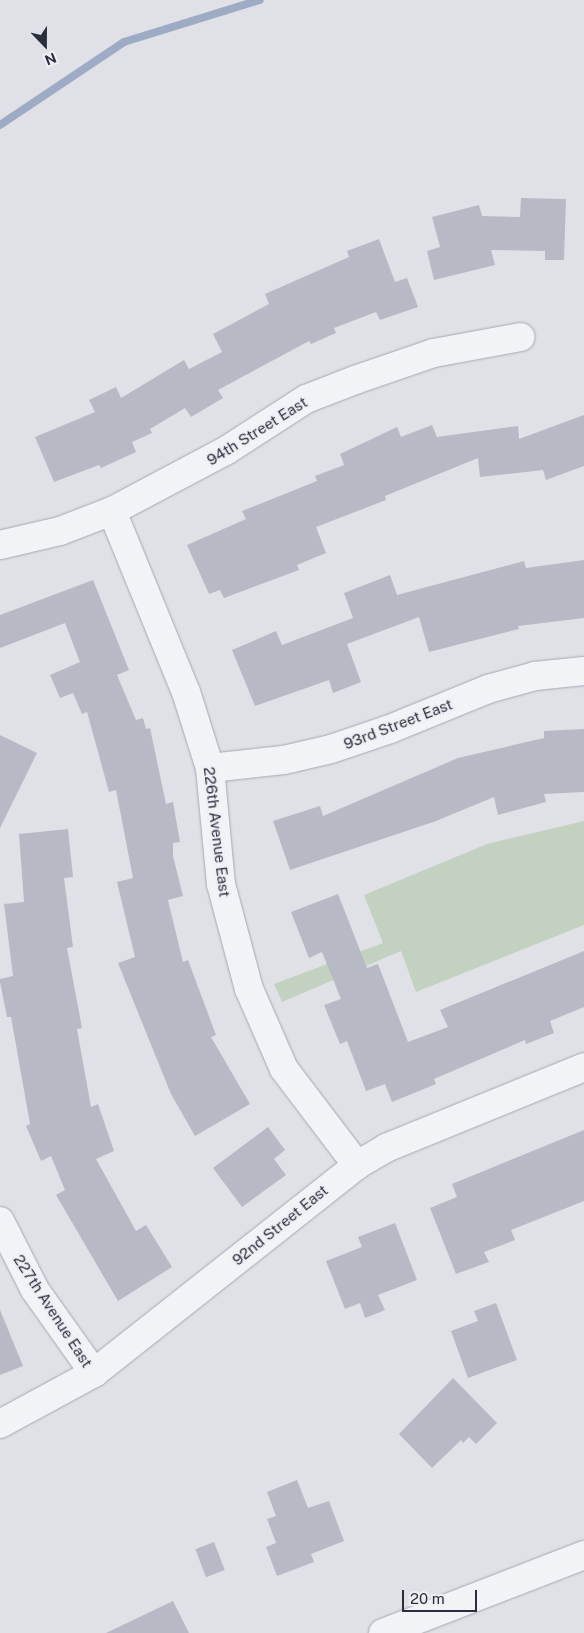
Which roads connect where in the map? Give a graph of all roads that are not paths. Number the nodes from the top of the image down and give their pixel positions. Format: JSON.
{"nodes":[{"id":1,"x":521,"y":337,"type":"dead end"},
{"id":2,"x":112,"y":511,"type":"junction"},
{"id":3,"x":0,"y":545,"type":"edge"},
{"id":4,"x":584,"y":671,"type":"edge"},
{"id":5,"x":210,"y":768,"type":"junction"},
{"id":6,"x":584,"y":1067,"type":"edge"},
{"id":7,"x":357,"y":1164,"type":"junction"},
{"id":8,"x":0,"y":1221,"type":"edge"},
{"id":9,"x":94,"y":1373,"type":"junction"},
{"id":10,"x":0,"y":1424,"type":"edge"},
{"id":11,"x":584,"y":1555,"type":"edge"},
{"id":12,"x":383,"y":1633,"type":"edge"}],
"edges":[{"from":1,"to":2,"type":"street","name":"94th Street East"},
{"from":2,"to":3,"type":"street","name":"94th Street East"},
{"from":2,"to":5,"type":"street","name":"226th Avenue East"},
{"from":4,"to":5,"type":"street","name":"93rd Street East"},
{"from":5,"to":7,"type":"street","name":"226th Avenue East"},
{"from":6,"to":7,"type":"street","name":"92nd Street East"},
{"from":7,"to":9,"type":"street","name":"92nd Street East"},
{"from":8,"to":9,"type":"street","name":"227th Avenue East"},
{"from":9,"to":10,"type":"street","name":"92nd Street East"},
{"from":11,"to":12,"type":"street"}]}
